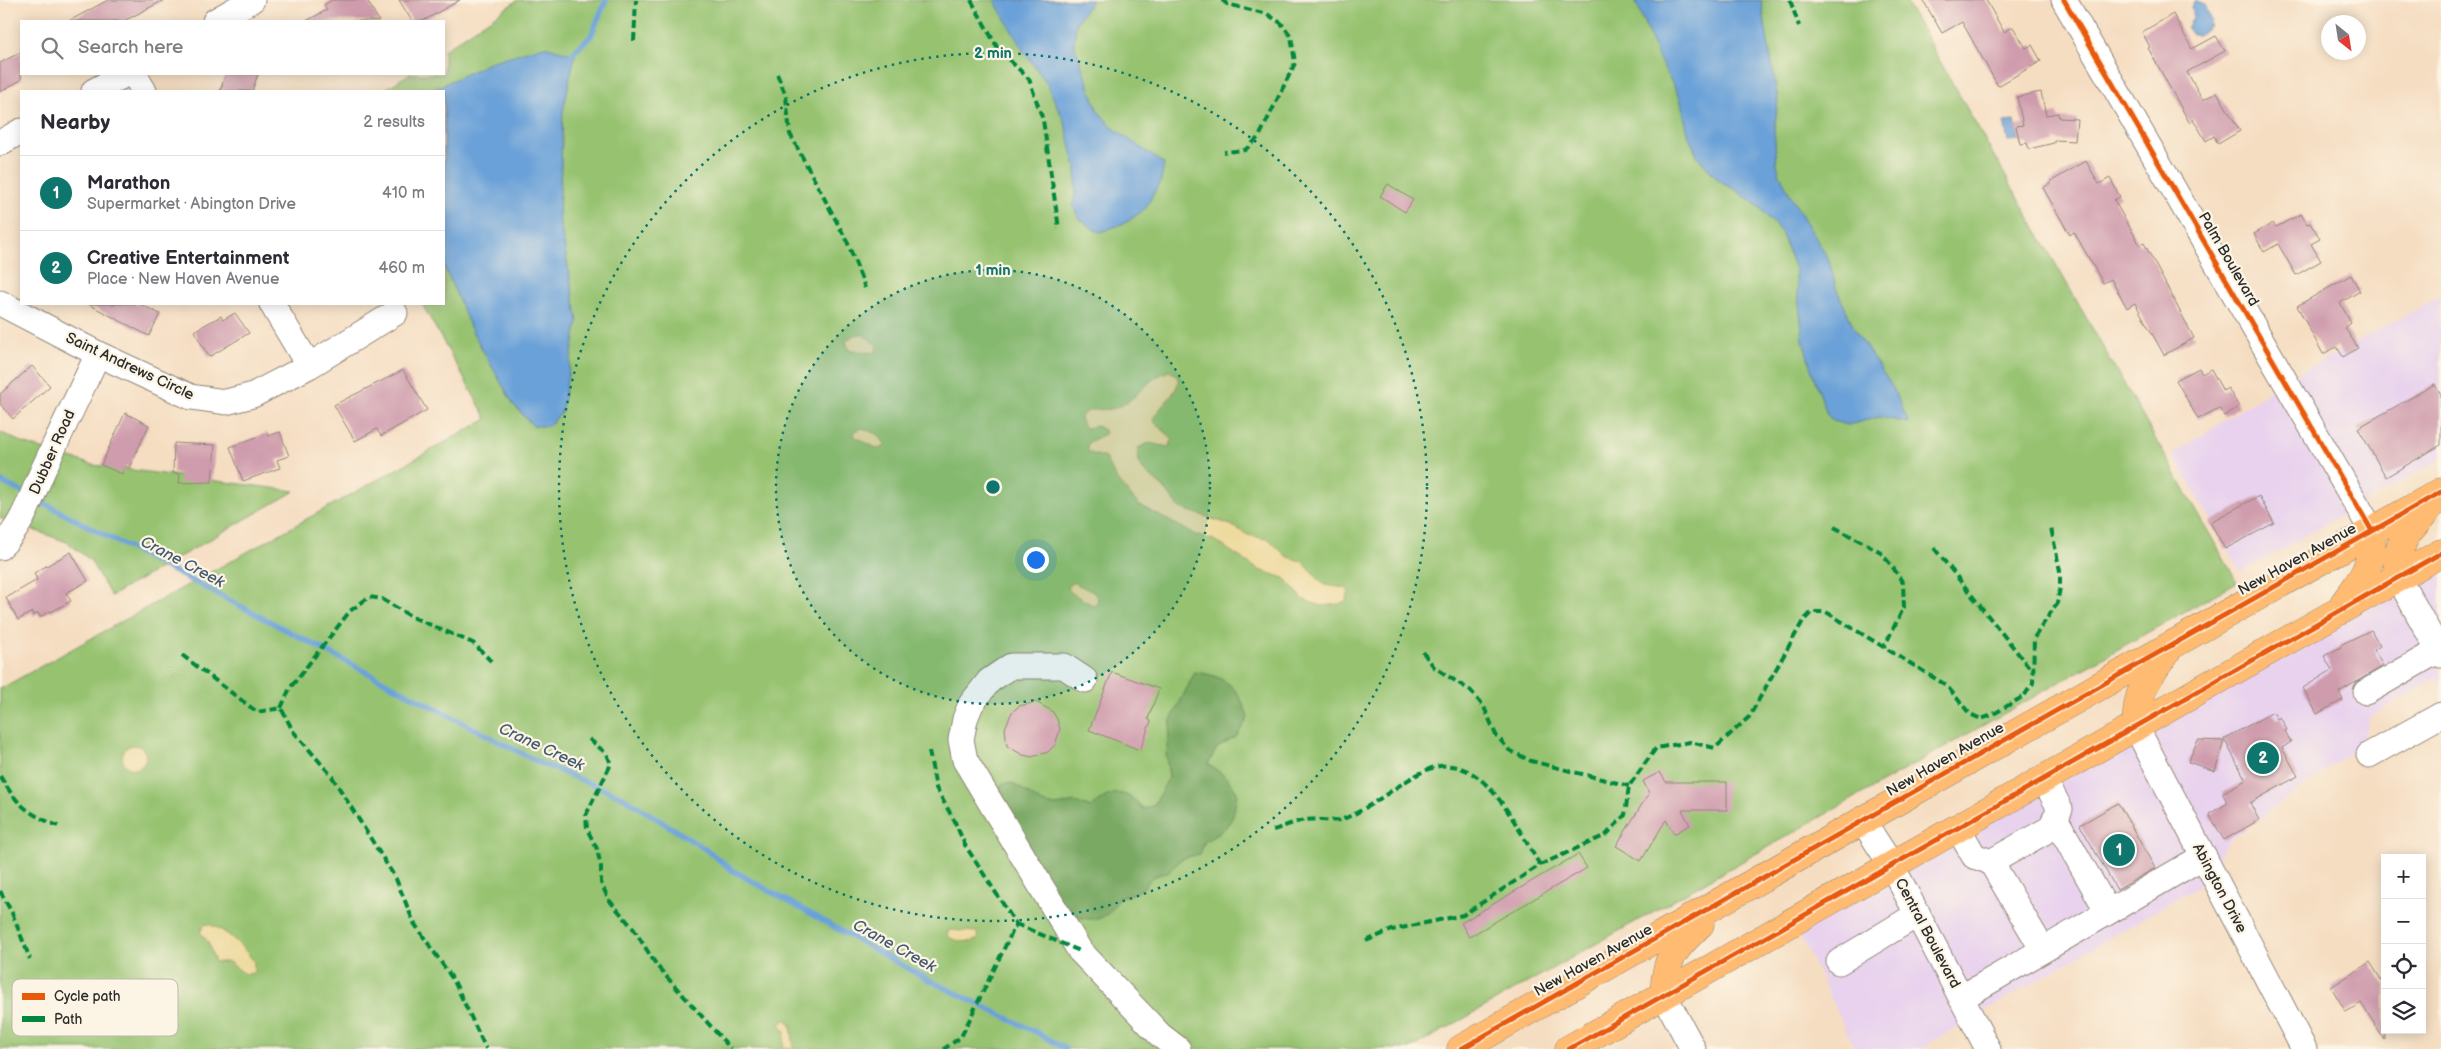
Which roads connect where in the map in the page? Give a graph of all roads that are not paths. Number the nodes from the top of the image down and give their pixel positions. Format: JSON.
{"nodes":[{"id":1,"x":252,"y":0,"type":"edge"},
{"id":2,"x":2064,"y":0,"type":"edge"},
{"id":3,"x":217,"y":20,"type":"edge"},
{"id":4,"x":124,"y":75,"type":"edge"},
{"id":5,"x":135,"y":75,"type":"edge"},
{"id":6,"x":96,"y":90,"type":"edge"},
{"id":7,"x":143,"y":90,"type":"edge"},
{"id":8,"x":20,"y":133,"type":"edge"},
{"id":9,"x":0,"y":143,"type":"edge"},
{"id":10,"x":0,"y":303,"type":"edge"},
{"id":11,"x":273,"y":305,"type":"edge"},
{"id":12,"x":395,"y":313,"type":"dead end"},
{"id":13,"x":98,"y":354,"type":"junction"},
{"id":14,"x":309,"y":366,"type":"junction"},
{"id":15,"x":2441,"y":492,"type":"edge"},
{"id":16,"x":2372,"y":532,"type":"junction"},
{"id":17,"x":0,"y":547,"type":"edge"},
{"id":18,"x":2441,"y":553,"type":"edge"},
{"id":19,"x":2398,"y":577,"type":"junction"},
{"id":20,"x":2337,"y":612,"type":"junction"},
{"id":21,"x":2170,"y":645,"type":"junction"},
{"id":22,"x":2440,"y":652,"type":"edge"},
{"id":23,"x":1084,"y":680,"type":"dead end"},
{"id":24,"x":2366,"y":692,"type":"dead end"},
{"id":25,"x":2441,"y":714,"type":"edge"},
{"id":26,"x":2136,"y":727,"type":"junction"},
{"id":27,"x":2369,"y":755,"type":"dead end"},
{"id":28,"x":2044,"y":779,"type":"junction"},
{"id":29,"x":2055,"y":818,"type":"junction"},
{"id":30,"x":1862,"y":821,"type":"junction"},
{"id":31,"x":1958,"y":828,"type":"junction"},
{"id":32,"x":2204,"y":856,"type":"junction"},
{"id":33,"x":1991,"y":862,"type":"junction"},
{"id":34,"x":1892,"y":866,"type":"junction"},
{"id":35,"x":1725,"y":900,"type":"junction"},
{"id":36,"x":2108,"y":912,"type":"junction"},
{"id":37,"x":1918,"y":914,"type":"junction"},
{"id":38,"x":2043,"y":950,"type":"junction"},
{"id":39,"x":1839,"y":962,"type":"dead end"},
{"id":40,"x":1664,"y":995,"type":"junction"},
{"id":41,"x":1961,"y":998,"type":"junction"},
{"id":42,"x":1178,"y":1049,"type":"edge"},
{"id":43,"x":1461,"y":1049,"type":"edge"},
{"id":44,"x":1570,"y":1049,"type":"edge"},
{"id":45,"x":1693,"y":1049,"type":"edge"},
{"id":46,"x":1988,"y":1049,"type":"edge"},
{"id":47,"x":2304,"y":1049,"type":"edge"}],
"edges":[{"from":1,"to":3,"type":"street"},
{"from":2,"to":16,"type":"street","name":"Palm Boulevard"},
{"from":4,"to":6,"type":"street"},
{"from":5,"to":7,"type":"street"},
{"from":8,"to":9,"type":"street"},
{"from":10,"to":13,"type":"street","name":"Saint Andrews Circle"},
{"from":11,"to":14,"type":"street"},
{"from":12,"to":14,"type":"street","name":"Saint Andrews Circle"},
{"from":13,"to":14,"type":"street","name":"Saint Andrews Circle"},
{"from":13,"to":17,"type":"street","name":"Dubber Road"},
{"from":15,"to":16,"type":"main road","name":"New Haven Avenue"},
{"from":15,"to":19,"type":"main road"},
{"from":16,"to":20,"type":"main road"},
{"from":16,"to":21,"type":"main road","name":"New Haven Avenue"},
{"from":18,"to":19,"type":"main road"},
{"from":19,"to":20,"type":"main road"},
{"from":19,"to":22,"type":"street"},
{"from":20,"to":26,"type":"main road"},
{"from":21,"to":26,"type":"main road"},
{"from":21,"to":30,"type":"main road","name":"New Haven Avenue"},
{"from":22,"to":24,"type":"street"},
{"from":23,"to":42,"type":"street"},
{"from":25,"to":27,"type":"street"},
{"from":26,"to":28,"type":"main road"},
{"from":26,"to":32,"type":"street","name":"Abington Drive"},
{"from":28,"to":29,"type":"street"},
{"from":28,"to":31,"type":"main road"},
{"from":29,"to":33,"type":"street"},
{"from":29,"to":36,"type":"street"},
{"from":30,"to":34,"type":"street","name":"Central Boulevard"},
{"from":30,"to":35,"type":"main road","name":"New Haven Avenue"},
{"from":31,"to":33,"type":"street"},
{"from":31,"to":34,"type":"main road"},
{"from":32,"to":36,"type":"street"},
{"from":32,"to":47,"type":"street","name":"Abington Drive"},
{"from":33,"to":38,"type":"street"},
{"from":34,"to":37,"type":"street","name":"Central Boulevard"},
{"from":34,"to":40,"type":"main road"},
{"from":35,"to":40,"type":"main road"},
{"from":35,"to":43,"type":"main road","name":"New Haven Avenue"},
{"from":36,"to":38,"type":"street"},
{"from":37,"to":39,"type":"street"},
{"from":37,"to":41,"type":"street","name":"Central Boulevard"},
{"from":38,"to":41,"type":"street"},
{"from":40,"to":44,"type":"main road"},
{"from":40,"to":45,"type":"street"},
{"from":41,"to":46,"type":"street","name":"Central Boulevard"}]}
